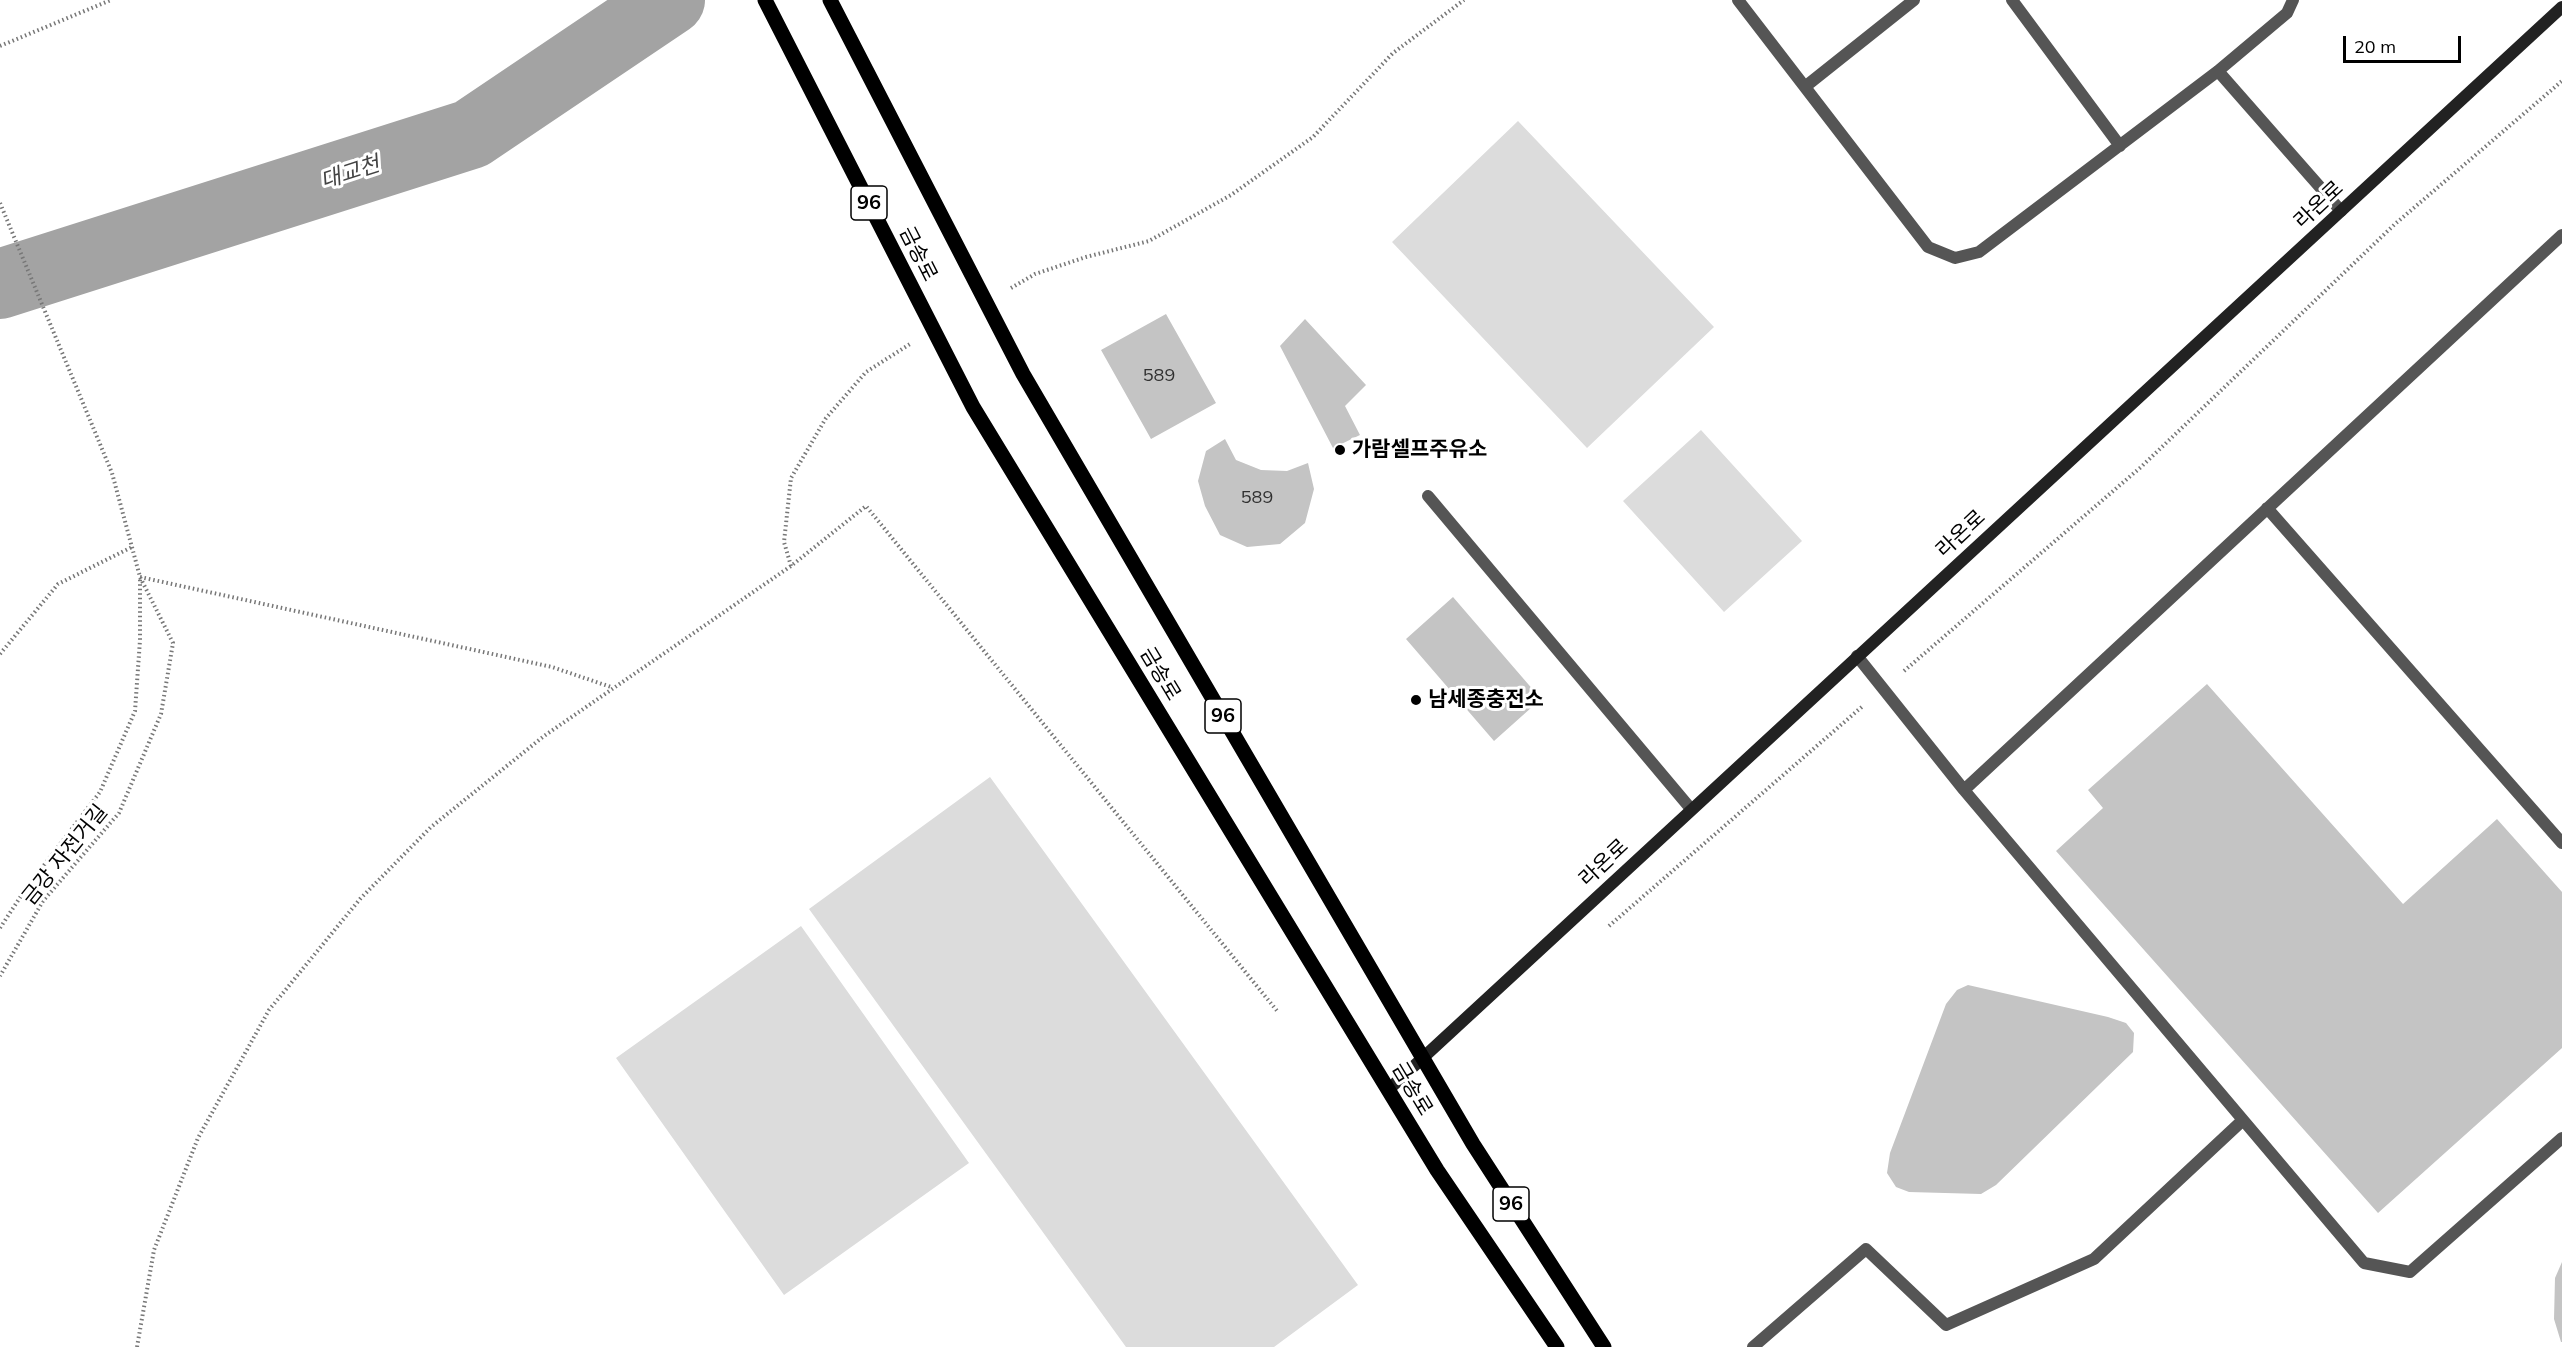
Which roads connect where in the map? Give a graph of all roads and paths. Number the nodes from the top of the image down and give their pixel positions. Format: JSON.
{"nodes":[{"id":1,"x":111,"y":0,"type":"edge"},
{"id":2,"x":765,"y":0,"type":"edge"},
{"id":3,"x":830,"y":0,"type":"edge"},
{"id":4,"x":1464,"y":0,"type":"edge"},
{"id":5,"x":1738,"y":0,"type":"edge"},
{"id":6,"x":1914,"y":0,"type":"edge"},
{"id":7,"x":2012,"y":0,"type":"edge"},
{"id":8,"x":2293,"y":0,"type":"edge"},
{"id":9,"x":2562,"y":7,"type":"edge"},
{"id":10,"x":0,"y":46,"type":"edge"},
{"id":11,"x":2218,"y":71,"type":"junction"},
{"id":12,"x":2562,"y":81,"type":"edge"},
{"id":13,"x":1806,"y":86,"type":"junction"},
{"id":14,"x":2120,"y":146,"type":"junction"},
{"id":15,"x":0,"y":203,"type":"edge"},
{"id":16,"x":2342,"y":211,"type":"junction"},
{"id":17,"x":2562,"y":235,"type":"edge"},
{"id":18,"x":1004,"y":291,"type":"dead end"},
{"id":19,"x":912,"y":343,"type":"dead end"},
{"id":20,"x":1428,"y":496,"type":"dead end"},
{"id":21,"x":2267,"y":508,"type":"junction"},
{"id":22,"x":132,"y":547,"type":"junction"},
{"id":23,"x":791,"y":566,"type":"junction"},
{"id":24,"x":140,"y":577,"type":"junction"},
{"id":25,"x":0,"y":654,"type":"edge"},
{"id":26,"x":1857,"y":656,"type":"junction"},
{"id":27,"x":611,"y":687,"type":"junction"},
{"id":28,"x":1882,"y":689,"type":"junction"},
{"id":29,"x":1964,"y":790,"type":"junction"},
{"id":30,"x":1691,"y":809,"type":"junction"},
{"id":31,"x":2562,"y":843,"type":"edge"},
{"id":32,"x":0,"y":928,"type":"edge"},
{"id":33,"x":1607,"y":928,"type":"dead end"},
{"id":34,"x":0,"y":976,"type":"edge"},
{"id":35,"x":1278,"y":1012,"type":"dead end"},
{"id":36,"x":1422,"y":1058,"type":"junction"},
{"id":37,"x":1388,"y":1090,"type":"junction"},
{"id":38,"x":2243,"y":1120,"type":"junction"},
{"id":39,"x":2562,"y":1137,"type":"edge"},
{"id":40,"x":137,"y":1347,"type":"edge"},
{"id":41,"x":1557,"y":1347,"type":"edge"},
{"id":42,"x":1604,"y":1347,"type":"edge"},
{"id":43,"x":1753,"y":1347,"type":"edge"}],
"edges":[{"from":1,"to":10,"type":"path"},
{"from":2,"to":37,"type":"main road","name":"금송로","number":"96"},
{"from":3,"to":36,"type":"main road","name":"금송로","number":"96"},
{"from":4,"to":18,"type":"path"},
{"from":5,"to":13,"type":"lane"},
{"from":6,"to":13,"type":"lane"},
{"from":7,"to":14,"type":"lane"},
{"from":8,"to":11,"type":"lane"},
{"from":9,"to":16,"type":"main road","name":"라온로"},
{"from":11,"to":14,"type":"lane"},
{"from":11,"to":16,"type":"lane"},
{"from":12,"to":28,"type":"path"},
{"from":13,"to":14,"type":"lane"},
{"from":15,"to":22,"type":"path"},
{"from":16,"to":26,"type":"main road","name":"라온로"},
{"from":17,"to":21,"type":"lane"},
{"from":19,"to":23,"type":"path"},
{"from":20,"to":30,"type":"lane"},
{"from":21,"to":29,"type":"lane"},
{"from":21,"to":31,"type":"lane"},
{"from":22,"to":24,"type":"path"},
{"from":22,"to":25,"type":"path"},
{"from":23,"to":27,"type":"path"},
{"from":23,"to":35,"type":"path"},
{"from":24,"to":27,"type":"path"},
{"from":24,"to":32,"type":"path","name":"금강 자전거길"},
{"from":24,"to":34,"type":"path","name":"금강 자전거길"},
{"from":26,"to":28,"type":"lane"},
{"from":26,"to":30,"type":"main road","name":"라온로"},
{"from":27,"to":40,"type":"path"},
{"from":28,"to":29,"type":"lane"},
{"from":28,"to":33,"type":"path"},
{"from":29,"to":38,"type":"lane"},
{"from":30,"to":36,"type":"main road","name":"라온로"},
{"from":36,"to":37,"type":"main road","name":"라온로"},
{"from":36,"to":42,"type":"main road","name":"금송로","number":"96"},
{"from":37,"to":41,"type":"main road","name":"금송로","number":"96"},
{"from":38,"to":39,"type":"lane"},
{"from":38,"to":43,"type":"lane"}]}
